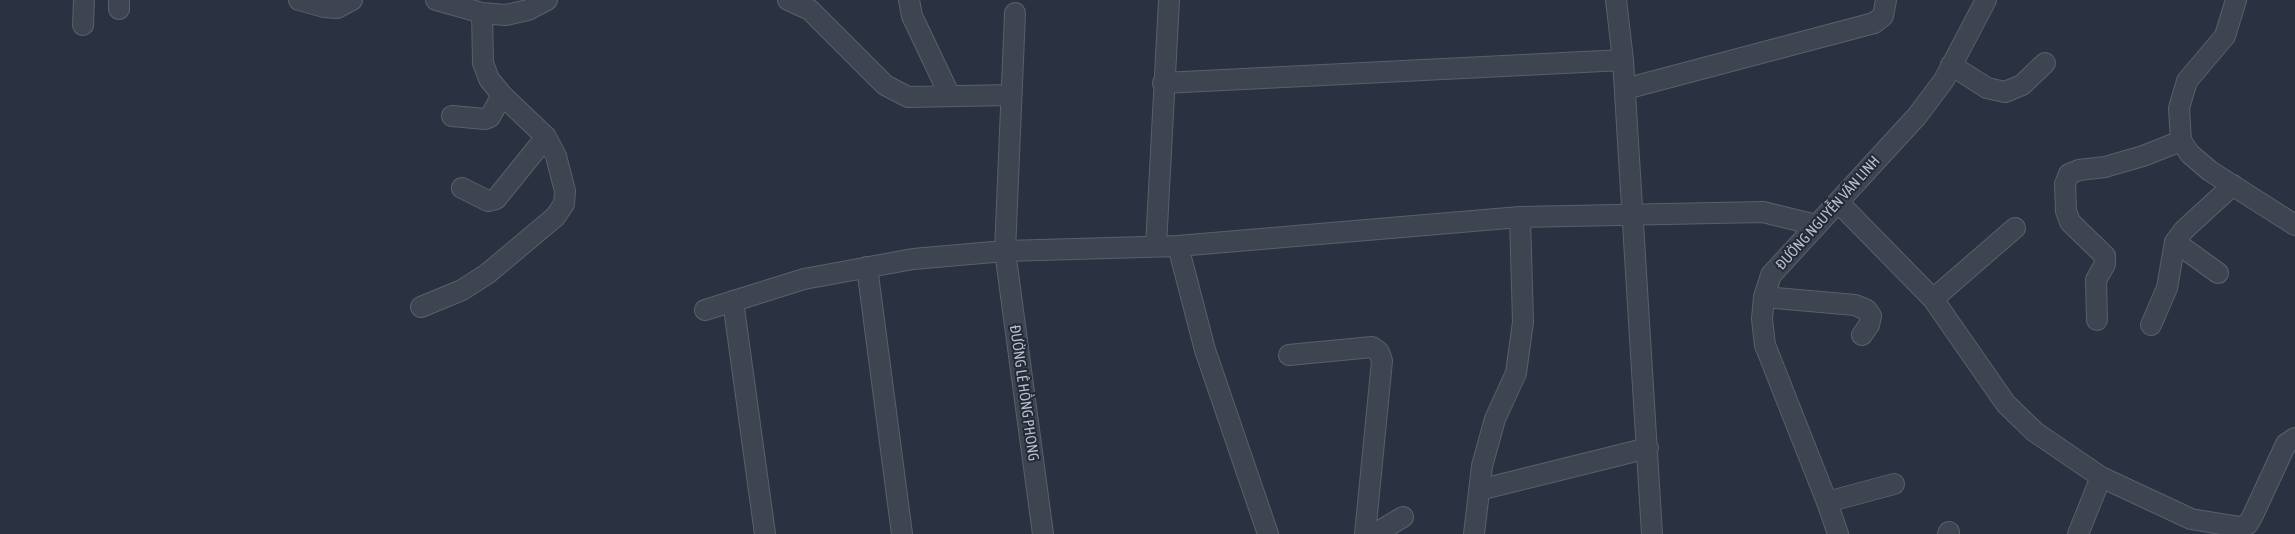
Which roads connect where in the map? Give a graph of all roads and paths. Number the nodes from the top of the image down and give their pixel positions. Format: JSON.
{"nodes":[{"id":1,"x":84,"y":0,"type":"edge"},
{"id":2,"x":300,"y":0,"type":"edge"},
{"id":3,"x":352,"y":0,"type":"edge"},
{"id":4,"x":436,"y":0,"type":"edge"},
{"id":5,"x":547,"y":0,"type":"edge"},
{"id":6,"x":788,"y":0,"type":"edge"},
{"id":7,"x":909,"y":0,"type":"edge"},
{"id":8,"x":1169,"y":0,"type":"edge"},
{"id":9,"x":1616,"y":0,"type":"edge"},
{"id":10,"x":1886,"y":0,"type":"edge"},
{"id":11,"x":1986,"y":0,"type":"edge"},
{"id":12,"x":2236,"y":0,"type":"edge"},
{"id":13,"x":482,"y":13,"type":"junction"},
{"id":14,"x":1015,"y":13,"type":"dead end"},
{"id":15,"x":83,"y":25,"type":"dead end"},
{"id":16,"x":1623,"y":60,"type":"junction"},
{"id":17,"x":2045,"y":63,"type":"dead end"},
{"id":18,"x":1951,"y":66,"type":"junction"},
{"id":19,"x":1163,"y":83,"type":"junction"},
{"id":20,"x":1625,"y":90,"type":"junction"},
{"id":21,"x":502,"y":95,"type":"junction"},
{"id":22,"x":1011,"y":95,"type":"junction"},
{"id":23,"x":950,"y":96,"type":"junction"},
{"id":24,"x":452,"y":116,"type":"dead end"},
{"id":25,"x":546,"y":138,"type":"junction"},
{"id":26,"x":2181,"y":141,"type":"junction"},
{"id":27,"x":2233,"y":185,"type":"junction"},
{"id":28,"x":462,"y":188,"type":"dead end"},
{"id":29,"x":1838,"y":202,"type":"junction"},
{"id":30,"x":1633,"y":215,"type":"junction"},
{"id":31,"x":1520,"y":217,"type":"junction"},
{"id":32,"x":1816,"y":225,"type":"junction"},
{"id":33,"x":2295,"y":225,"type":"edge"},
{"id":34,"x":2015,"y":228,"type":"dead end"},
{"id":35,"x":2175,"y":242,"type":"junction"},
{"id":36,"x":1156,"y":246,"type":"junction"},
{"id":37,"x":1178,"y":246,"type":"junction"},
{"id":38,"x":1005,"y":251,"type":"junction"},
{"id":39,"x":867,"y":267,"type":"junction"},
{"id":40,"x":2218,"y":273,"type":"dead end"},
{"id":41,"x":1764,"y":297,"type":"junction"},
{"id":42,"x":1933,"y":300,"type":"junction"},
{"id":43,"x":733,"y":301,"type":"junction"},
{"id":44,"x":422,"y":307,"type":"dead end"},
{"id":45,"x":705,"y":310,"type":"dead end"},
{"id":46,"x":2097,"y":320,"type":"dead end"},
{"id":47,"x":2151,"y":325,"type":"dead end"},
{"id":48,"x":1862,"y":335,"type":"dead end"},
{"id":49,"x":1289,"y":355,"type":"dead end"},
{"id":50,"x":2295,"y":438,"type":"edge"},
{"id":51,"x":1648,"y":448,"type":"junction"},
{"id":52,"x":2101,"y":477,"type":"junction"},
{"id":53,"x":1894,"y":484,"type":"dead end"},
{"id":54,"x":1479,"y":490,"type":"junction"},
{"id":55,"x":1827,"y":502,"type":"junction"},
{"id":56,"x":1403,"y":517,"type":"dead end"},
{"id":57,"x":2186,"y":527,"type":"edge"},
{"id":58,"x":2249,"y":529,"type":"edge"},
{"id":59,"x":765,"y":534,"type":"edge"},
{"id":60,"x":902,"y":534,"type":"edge"},
{"id":61,"x":1043,"y":534,"type":"edge"},
{"id":62,"x":1268,"y":534,"type":"edge"},
{"id":63,"x":1365,"y":534,"type":"edge"},
{"id":64,"x":1474,"y":534,"type":"edge"},
{"id":65,"x":1652,"y":534,"type":"edge"},
{"id":66,"x":1838,"y":534,"type":"edge"},
{"id":67,"x":2078,"y":534,"type":"edge"}],
"edges":[{"from":1,"to":15,"type":"street"},
{"from":2,"to":3,"type":"street"},
{"from":4,"to":13,"type":"street"},
{"from":5,"to":13,"type":"street"},
{"from":6,"to":23,"type":"street"},
{"from":7,"to":23,"type":"street"},
{"from":8,"to":19,"type":"street"},
{"from":9,"to":16,"type":"street"},
{"from":10,"to":20,"type":"street"},
{"from":11,"to":18,"type":"street","name":"ĐƯỜNG NGUYỄN VĂN LINH"},
{"from":12,"to":26,"type":"street"},
{"from":13,"to":21,"type":"street"},
{"from":14,"to":22,"type":"street","name":"ĐƯỜNG LÊ HỒNG PHONG"},
{"from":16,"to":19,"type":"street"},
{"from":16,"to":20,"type":"street"},
{"from":17,"to":18,"type":"street"},
{"from":18,"to":29,"type":"street","name":"ĐƯỜNG NGUYỄN VĂN LINH"},
{"from":19,"to":36,"type":"street"},
{"from":20,"to":30,"type":"street"},
{"from":21,"to":24,"type":"street"},
{"from":21,"to":25,"type":"street"},
{"from":22,"to":23,"type":"street"},
{"from":22,"to":38,"type":"street","name":"ĐƯỜNG LÊ HỒNG PHONG"},
{"from":25,"to":28,"type":"street"},
{"from":25,"to":44,"type":"street"},
{"from":26,"to":27,"type":"street"},
{"from":26,"to":46,"type":"street"},
{"from":27,"to":33,"type":"street"},
{"from":27,"to":35,"type":"street"},
{"from":29,"to":32,"type":"street","name":"ĐƯỜNG NGUYỄN VĂN LINH"},
{"from":29,"to":42,"type":"street"},
{"from":30,"to":31,"type":"street"},
{"from":30,"to":32,"type":"street"},
{"from":30,"to":51,"type":"street"},
{"from":31,"to":37,"type":"street"},
{"from":31,"to":54,"type":"street"},
{"from":32,"to":41,"type":"street","name":"ĐƯỜNG NGUYỄN VĂN LINH"},
{"from":34,"to":42,"type":"street"},
{"from":35,"to":40,"type":"street"},
{"from":35,"to":47,"type":"street"},
{"from":36,"to":37,"type":"street"},
{"from":36,"to":38,"type":"street"},
{"from":37,"to":62,"type":"street"},
{"from":38,"to":39,"type":"street"},
{"from":38,"to":61,"type":"street","name":"ĐƯỜNG LÊ HỒNG PHONG"},
{"from":39,"to":43,"type":"street"},
{"from":39,"to":60,"type":"street"},
{"from":41,"to":48,"type":"street"},
{"from":41,"to":55,"type":"street","name":"ĐƯỜNG NGUYỄN VĂN LINH"},
{"from":42,"to":52,"type":"street"},
{"from":43,"to":45,"type":"street"},
{"from":43,"to":59,"type":"street"},
{"from":49,"to":63,"type":"street"},
{"from":50,"to":58,"type":"street"},
{"from":51,"to":54,"type":"street"},
{"from":51,"to":65,"type":"street"},
{"from":52,"to":57,"type":"street"},
{"from":52,"to":67,"type":"street"},
{"from":53,"to":55,"type":"street"},
{"from":54,"to":64,"type":"street"},
{"from":55,"to":66,"type":"street","name":"ĐƯỜNG NGUYỄN VĂN LINH"},
{"from":56,"to":63,"type":"street"},
{"from":57,"to":58,"type":"street"}]}
